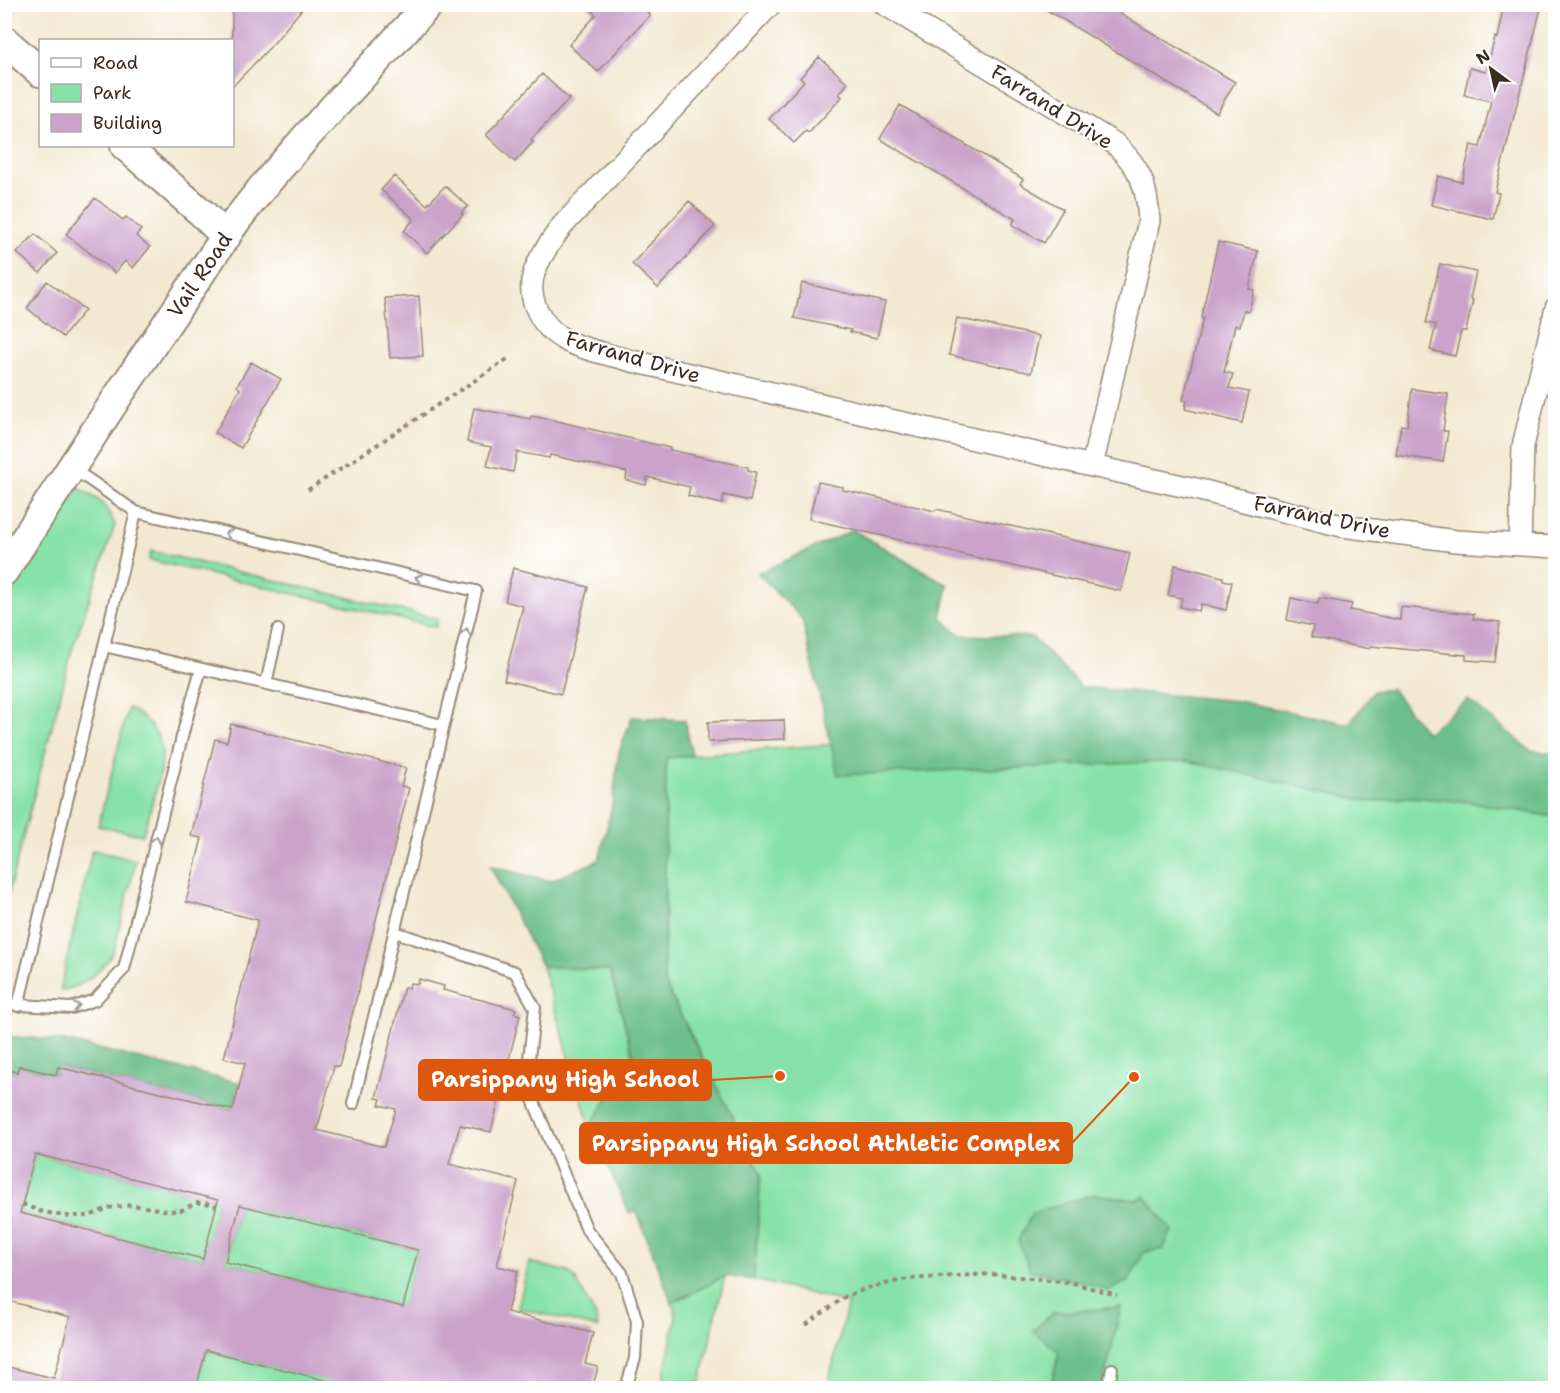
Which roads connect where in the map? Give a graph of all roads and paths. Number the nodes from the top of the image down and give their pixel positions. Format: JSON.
{"nodes":[{"id":1,"x":429,"y":4,"type":"edge"},
{"id":2,"x":771,"y":4,"type":"edge"},
{"id":3,"x":884,"y":4,"type":"edge"},
{"id":4,"x":4,"y":40,"type":"edge"},
{"id":5,"x":39,"y":71,"type":"edge"},
{"id":6,"x":126,"y":147,"type":"edge"},
{"id":7,"x":226,"y":237,"type":"junction"},
{"id":8,"x":1556,"y":308,"type":"edge"},
{"id":9,"x":509,"y":358,"type":"dead end"},
{"id":10,"x":1092,"y":466,"type":"junction"},
{"id":11,"x":72,"y":468,"type":"junction"},
{"id":12,"x":308,"y":490,"type":"dead end"},
{"id":13,"x":136,"y":512,"type":"junction"},
{"id":14,"x":1520,"y":545,"type":"junction"},
{"id":15,"x":1556,"y":547,"type":"edge"},
{"id":16,"x":4,"y":571,"type":"edge"},
{"id":17,"x":278,"y":630,"type":"dead end"},
{"id":18,"x":104,"y":646,"type":"junction"},
{"id":19,"x":201,"y":669,"type":"junction"},
{"id":20,"x":266,"y":684,"type":"junction"},
{"id":21,"x":444,"y":725,"type":"junction"},
{"id":22,"x":395,"y":932,"type":"junction"},
{"id":23,"x":4,"y":1004,"type":"edge"},
{"id":24,"x":18,"y":1006,"type":"junction"},
{"id":25,"x":353,"y":1104,"type":"dead end"},
{"id":26,"x":22,"y":1204,"type":"dead end"},
{"id":27,"x":216,"y":1206,"type":"dead end"},
{"id":28,"x":1117,"y":1295,"type":"dead end"},
{"id":29,"x":806,"y":1325,"type":"dead end"},
{"id":30,"x":1112,"y":1369,"type":"dead end"},
{"id":31,"x":626,"y":1389,"type":"edge"},
{"id":32,"x":1108,"y":1389,"type":"edge"}],
"edges":[{"from":1,"to":7,"type":"street","name":"Vail Road"},
{"from":2,"to":10,"type":"street","name":"Farrand Drive"},
{"from":3,"to":10,"type":"street","name":"Farrand Drive"},
{"from":4,"to":5,"type":"street"},
{"from":6,"to":7,"type":"street"},
{"from":7,"to":11,"type":"street","name":"Vail Road"},
{"from":8,"to":14,"type":"street"},
{"from":9,"to":12,"type":"path"},
{"from":10,"to":14,"type":"street","name":"Farrand Drive"},
{"from":11,"to":13,"type":"lane"},
{"from":11,"to":16,"type":"street","name":"Vail Road"},
{"from":13,"to":18,"type":"lane"},
{"from":21,"to":13,"type":"lane","one_way":true},
{"from":14,"to":15,"type":"street","name":"Farrand Drive"},
{"from":17,"to":20,"type":"lane"},
{"from":18,"to":19,"type":"lane"},
{"from":18,"to":24,"type":"lane"},
{"from":19,"to":20,"type":"lane"},
{"from":24,"to":19,"type":"lane","one_way":true},
{"from":20,"to":21,"type":"lane"},
{"from":21,"to":22,"type":"lane"},
{"from":22,"to":25,"type":"lane"},
{"from":22,"to":31,"type":"lane"},
{"from":23,"to":24,"type":"lane"},
{"from":26,"to":27,"type":"path"},
{"from":28,"to":29,"type":"path"},
{"from":30,"to":32,"type":"lane"}]}
